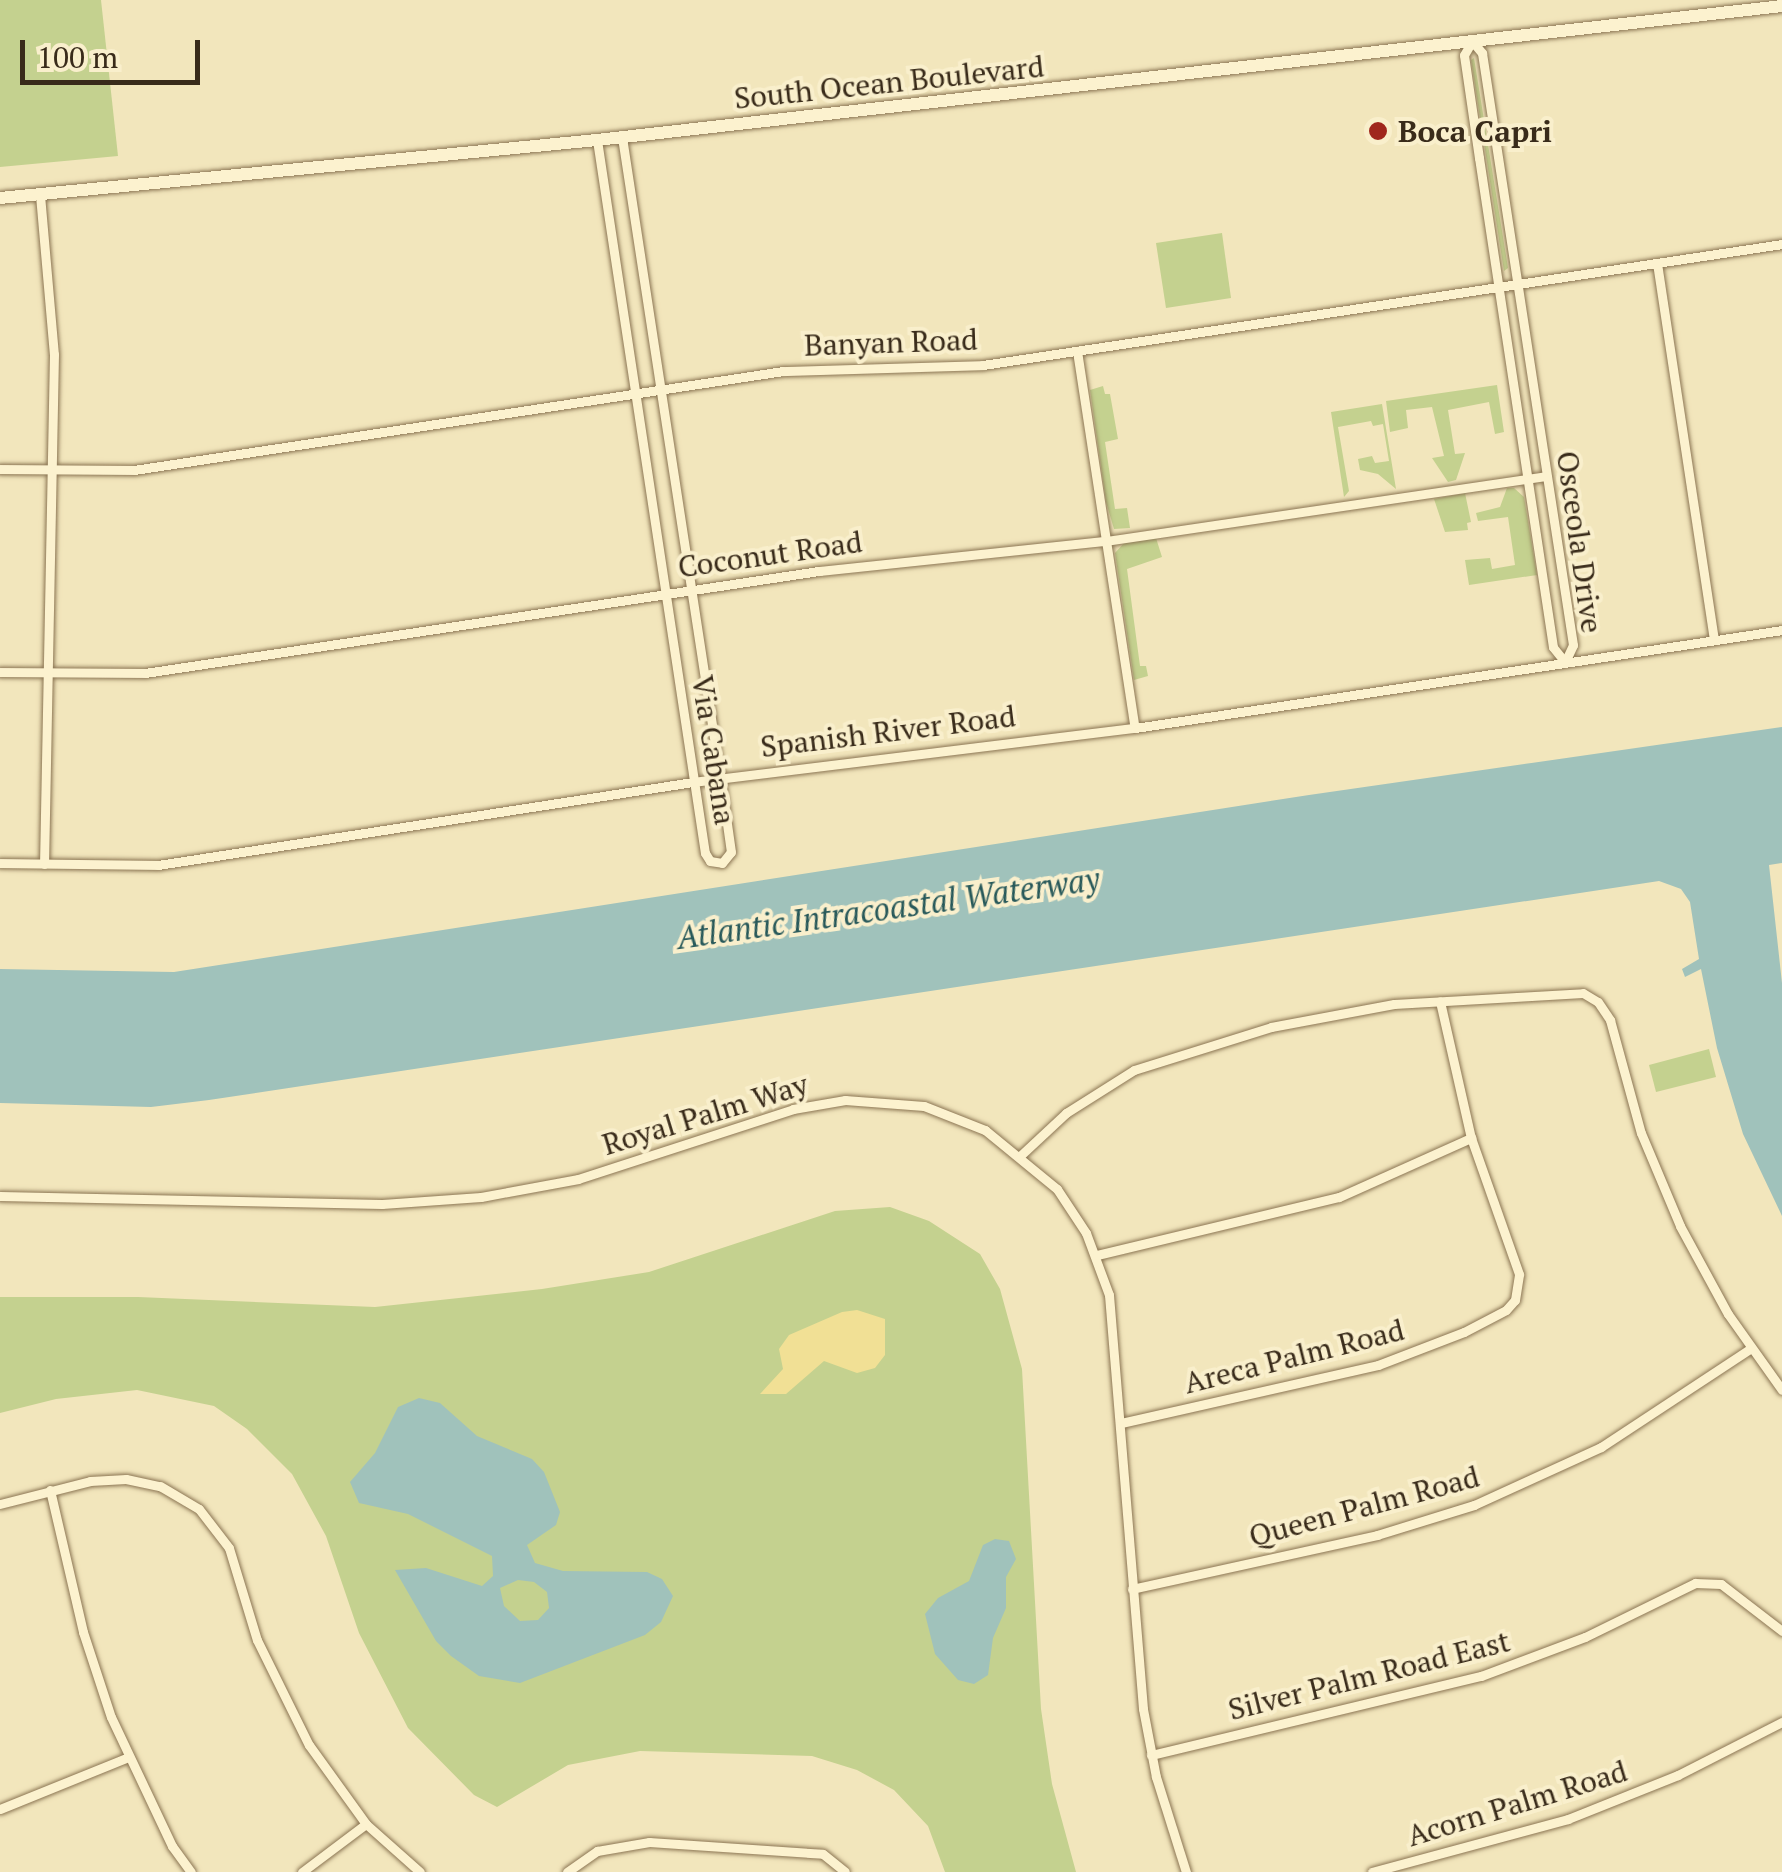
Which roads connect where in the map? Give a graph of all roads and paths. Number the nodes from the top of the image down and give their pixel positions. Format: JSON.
{"nodes":[{"id":1,"x":1782,"y":6,"type":"edge"},
{"id":2,"x":1472,"y":41,"type":"junction"},
{"id":3,"x":622,"y":137,"type":"junction"},
{"id":4,"x":597,"y":140,"type":"junction"},
{"id":5,"x":40,"y":195,"type":"junction"},
{"id":6,"x":0,"y":198,"type":"edge"},
{"id":7,"x":1782,"y":244,"type":"edge"},
{"id":8,"x":1657,"y":263,"type":"junction"},
{"id":9,"x":1517,"y":285,"type":"junction"},
{"id":10,"x":1499,"y":288,"type":"junction"},
{"id":11,"x":1077,"y":351,"type":"junction"},
{"id":12,"x":661,"y":390,"type":"junction"},
{"id":13,"x":634,"y":394,"type":"junction"},
{"id":14,"x":0,"y":469,"type":"edge"},
{"id":15,"x":52,"y":470,"type":"junction"},
{"id":16,"x":1546,"y":476,"type":"junction"},
{"id":17,"x":1528,"y":478,"type":"junction"},
{"id":18,"x":1106,"y":541,"type":"junction"},
{"id":19,"x":692,"y":590,"type":"junction"},
{"id":20,"x":664,"y":594,"type":"junction"},
{"id":21,"x":1782,"y":630,"type":"edge"},
{"id":22,"x":1714,"y":640,"type":"junction"},
{"id":23,"x":1565,"y":662,"type":"junction"},
{"id":24,"x":0,"y":672,"type":"edge"},
{"id":25,"x":48,"y":673,"type":"junction"},
{"id":26,"x":1135,"y":728,"type":"junction"},
{"id":27,"x":720,"y":778,"type":"junction"},
{"id":28,"x":694,"y":782,"type":"junction"},
{"id":29,"x":0,"y":863,"type":"edge"},
{"id":30,"x":44,"y":864,"type":"junction"},
{"id":31,"x":1440,"y":1001,"type":"junction"},
{"id":32,"x":1471,"y":1138,"type":"junction"},
{"id":33,"x":1020,"y":1155,"type":"junction"},
{"id":34,"x":0,"y":1196,"type":"edge"},
{"id":35,"x":1097,"y":1255,"type":"junction"},
{"id":36,"x":1751,"y":1348,"type":"junction"},
{"id":37,"x":1782,"y":1390,"type":"edge"},
{"id":38,"x":1121,"y":1423,"type":"junction"},
{"id":39,"x":50,"y":1490,"type":"junction"},
{"id":40,"x":0,"y":1504,"type":"edge"},
{"id":41,"x":1132,"y":1589,"type":"junction"},
{"id":42,"x":1782,"y":1631,"type":"edge"},
{"id":43,"x":1782,"y":1722,"type":"edge"},
{"id":44,"x":1151,"y":1754,"type":"junction"},
{"id":45,"x":128,"y":1757,"type":"junction"},
{"id":46,"x":0,"y":1809,"type":"edge"},
{"id":47,"x":366,"y":1824,"type":"junction"},
{"id":48,"x":190,"y":1872,"type":"edge"},
{"id":49,"x":302,"y":1872,"type":"edge"},
{"id":50,"x":420,"y":1872,"type":"edge"},
{"id":51,"x":567,"y":1872,"type":"edge"},
{"id":52,"x":845,"y":1872,"type":"edge"},
{"id":53,"x":1186,"y":1872,"type":"edge"},
{"id":54,"x":1372,"y":1872,"type":"edge"}],
"edges":[{"from":1,"to":2,"type":"main road","name":"South Ocean Boulevard"},
{"from":2,"to":3,"type":"main road","name":"South Ocean Boulevard"},
{"from":2,"to":9,"type":"street","name":"Osceola Drive"},
{"from":2,"to":10,"type":"street","name":"Osceola Drive"},
{"from":3,"to":4,"type":"main road","name":"South Ocean Boulevard"},
{"from":3,"to":12,"type":"street","name":"Via Cabana"},
{"from":4,"to":5,"type":"main road","name":"South Ocean Boulevard"},
{"from":4,"to":13,"type":"street","name":"Via Cabana"},
{"from":5,"to":6,"type":"main road","name":"South Ocean Boulevard"},
{"from":5,"to":15,"type":"street"},
{"from":7,"to":8,"type":"street","name":"Banyan Road"},
{"from":8,"to":9,"type":"street","name":"Banyan Road"},
{"from":8,"to":22,"type":"street"},
{"from":9,"to":10,"type":"street","name":"Banyan Road"},
{"from":9,"to":16,"type":"street","name":"Osceola Drive"},
{"from":10,"to":11,"type":"street","name":"Banyan Road"},
{"from":10,"to":17,"type":"street","name":"Osceola Drive"},
{"from":11,"to":12,"type":"street","name":"Banyan Road"},
{"from":11,"to":18,"type":"street"},
{"from":12,"to":13,"type":"street","name":"Banyan Road"},
{"from":12,"to":19,"type":"street","name":"Via Cabana"},
{"from":13,"to":15,"type":"street","name":"Banyan Road"},
{"from":13,"to":20,"type":"street","name":"Via Cabana"},
{"from":14,"to":15,"type":"street","name":"Banyan Road"},
{"from":15,"to":25,"type":"street"},
{"from":16,"to":17,"type":"street","name":"Coconut Road"},
{"from":16,"to":23,"type":"street","name":"Osceola Drive"},
{"from":17,"to":18,"type":"street","name":"Coconut Road"},
{"from":17,"to":23,"type":"street","name":"Osceola Drive"},
{"from":18,"to":19,"type":"street","name":"Coconut Road"},
{"from":18,"to":26,"type":"street"},
{"from":19,"to":20,"type":"street","name":"Coconut Road"},
{"from":19,"to":27,"type":"street","name":"Via Cabana"},
{"from":20,"to":25,"type":"street","name":"Coconut Road"},
{"from":20,"to":28,"type":"street","name":"Via Cabana"},
{"from":21,"to":22,"type":"street","name":"Spanish River Road"},
{"from":22,"to":23,"type":"street","name":"Spanish River Road"},
{"from":23,"to":26,"type":"street","name":"Spanish River Road"},
{"from":24,"to":25,"type":"street","name":"Coconut Road"},
{"from":25,"to":30,"type":"street"},
{"from":26,"to":27,"type":"street","name":"Spanish River Road"},
{"from":27,"to":28,"type":"street","name":"Spanish River Road"},
{"from":27,"to":28,"type":"street","name":"Via Cabana"},
{"from":28,"to":30,"type":"street","name":"Spanish River Road"},
{"from":29,"to":30,"type":"street","name":"Spanish River Road"},
{"from":31,"to":32,"type":"street","name":"Areca Palm Road"},
{"from":31,"to":33,"type":"street"},
{"from":31,"to":36,"type":"street"},
{"from":32,"to":35,"type":"street"},
{"from":32,"to":38,"type":"street","name":"Areca Palm Road"},
{"from":33,"to":34,"type":"street","name":"Royal Palm Way"},
{"from":33,"to":35,"type":"street","name":"Royal Palm Way"},
{"from":35,"to":38,"type":"street","name":"Royal Palm Way"},
{"from":36,"to":37,"type":"street"},
{"from":36,"to":41,"type":"street","name":"Queen Palm Road"},
{"from":38,"to":41,"type":"street","name":"Royal Palm Way"},
{"from":39,"to":40,"type":"street"},
{"from":39,"to":45,"type":"street"},
{"from":39,"to":47,"type":"street"},
{"from":41,"to":44,"type":"street","name":"Royal Palm Way"},
{"from":42,"to":44,"type":"street","name":"Silver Palm Road East"},
{"from":43,"to":54,"type":"street","name":"Acorn Palm Road"},
{"from":44,"to":53,"type":"street","name":"Royal Palm Way"},
{"from":45,"to":46,"type":"street"},
{"from":45,"to":48,"type":"street"},
{"from":47,"to":49,"type":"street"},
{"from":47,"to":50,"type":"street"},
{"from":51,"to":52,"type":"street"}]}
